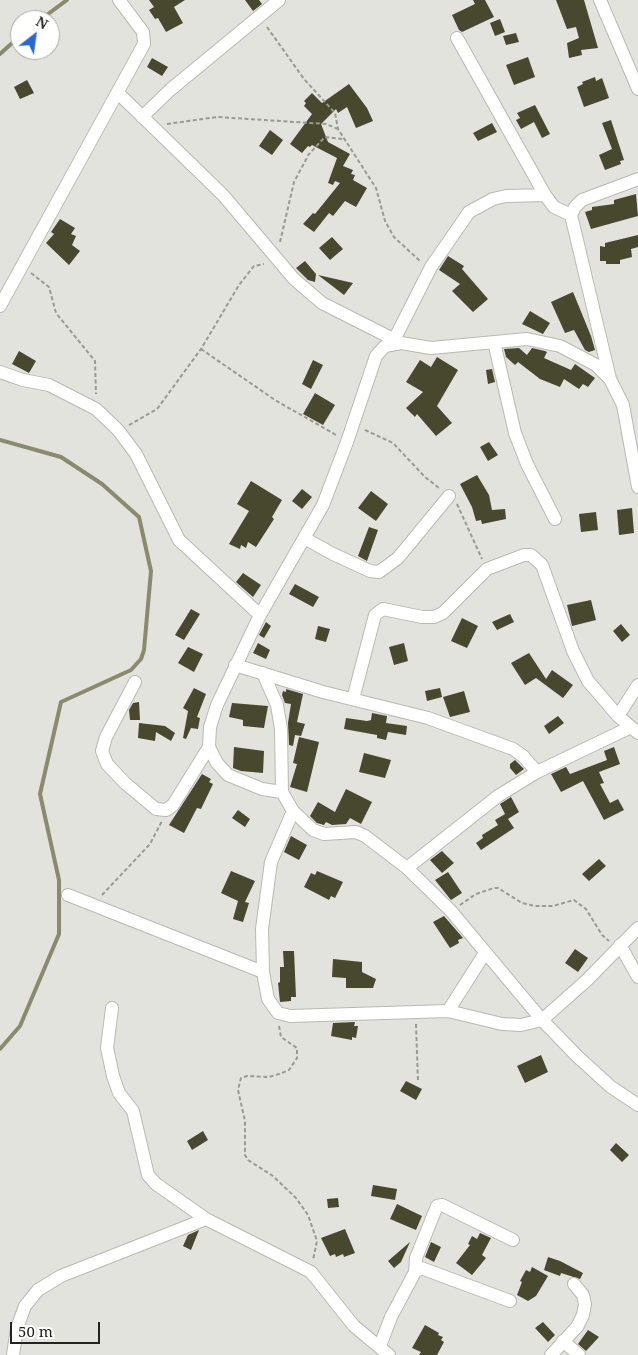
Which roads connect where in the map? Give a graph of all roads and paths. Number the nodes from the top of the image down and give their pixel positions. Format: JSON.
{"nodes":[{"id":1,"x":119,"y":0,"type":"edge"},
{"id":2,"x":279,"y":0,"type":"edge"},
{"id":3,"x":600,"y":0,"type":"edge"},
{"id":4,"x":260,"y":18,"type":"junction"},
{"id":5,"x":456,"y":38,"type":"dead end"},
{"id":6,"x":638,"y":89,"type":"edge"},
{"id":7,"x":118,"y":93,"type":"junction"},
{"id":8,"x":142,"y":117,"type":"junction"},
{"id":9,"x":153,"y":126,"type":"junction"},
{"id":10,"x":338,"y":129,"type":"junction"},
{"id":11,"x":344,"y":139,"type":"junction"},
{"id":12,"x":638,"y":179,"type":"edge"},
{"id":13,"x":545,"y":195,"type":"junction"},
{"id":14,"x":571,"y":215,"type":"junction"},
{"id":15,"x":270,"y":260,"type":"junction"},
{"id":16,"x":21,"y":266,"type":"junction"},
{"id":17,"x":431,"y":267,"type":"junction"},
{"id":18,"x":0,"y":306,"type":"edge"},
{"id":19,"x":397,"y":341,"type":"junction"},
{"id":20,"x":494,"y":342,"type":"junction"},
{"id":21,"x":201,"y":348,"type":"junction"},
{"id":22,"x":0,"y":372,"type":"edge"},
{"id":23,"x":610,"y":379,"type":"junction"},
{"id":24,"x":96,"y":409,"type":"junction"},
{"id":25,"x":353,"y":425,"type":"junction"},
{"id":26,"x":118,"y":430,"type":"junction"},
{"id":27,"x":348,"y":442,"type":"junction"},
{"id":28,"x":638,"y":487,"type":"edge"},
{"id":29,"x":449,"y":496,"type":"junction"},
{"id":30,"x":555,"y":519,"type":"dead end"},
{"id":31,"x":306,"y":539,"type":"junction"},
{"id":32,"x":487,"y":570,"type":"junction"},
{"id":33,"x":260,"y":615,"type":"junction"},
{"id":34,"x":235,"y":664,"type":"junction"},
{"id":35,"x":263,"y":673,"type":"junction"},
{"id":36,"x":135,"y":682,"type":"dead end"},
{"id":37,"x":638,"y":685,"type":"edge"},
{"id":38,"x":354,"y":699,"type":"junction"},
{"id":39,"x":618,"y":716,"type":"junction"},
{"id":40,"x":634,"y":730,"type":"edge"},
{"id":41,"x":209,"y":747,"type":"junction"},
{"id":42,"x":537,"y":772,"type":"junction"},
{"id":43,"x":282,"y":792,"type":"junction"},
{"id":44,"x":166,"y":810,"type":"junction"},
{"id":45,"x":292,"y":811,"type":"junction"},
{"id":46,"x":407,"y":868,"type":"junction"},
{"id":47,"x":68,"y":895,"type":"dead end"},
{"id":48,"x":96,"y":905,"type":"junction"},
{"id":49,"x":451,"y":911,"type":"junction"},
{"id":50,"x":638,"y":928,"type":"edge"},
{"id":51,"x":620,"y":945,"type":"junction"},
{"id":52,"x":485,"y":953,"type":"junction"},
{"id":53,"x":263,"y":972,"type":"junction"},
{"id":54,"x":638,"y":977,"type":"edge"},
{"id":55,"x":112,"y":1008,"type":"dead end"},
{"id":56,"x":448,"y":1011,"type":"junction"},
{"id":57,"x":414,"y":1012,"type":"junction"},
{"id":58,"x":278,"y":1013,"type":"junction"},
{"id":59,"x":542,"y":1020,"type":"junction"},
{"id":60,"x":418,"y":1082,"type":"dead end"},
{"id":61,"x":638,"y":1106,"type":"edge"},
{"id":62,"x":206,"y":1219,"type":"junction"},
{"id":63,"x":513,"y":1240,"type":"dead end"},
{"id":64,"x":311,"y":1272,"type":"junction"},
{"id":65,"x":414,"y":1272,"type":"junction"},
{"id":66,"x":574,"y":1284,"type":"dead end"},
{"id":67,"x":510,"y":1301,"type":"dead end"},
{"id":68,"x":563,"y":1341,"type":"junction"},
{"id":69,"x":385,"y":1350,"type":"edge"},
{"id":70,"x":13,"y":1355,"type":"edge"},
{"id":71,"x":551,"y":1355,"type":"edge"},
{"id":72,"x":579,"y":1355,"type":"edge"}],
"edges":[{"from":1,"to":7,"type":"street"},
{"from":2,"to":4,"type":"street"},
{"from":3,"to":6,"type":"street"},
{"from":4,"to":8,"type":"street"},
{"from":4,"to":10,"type":"path"},
{"from":5,"to":13,"type":"street"},
{"from":7,"to":8,"type":"street"},
{"from":7,"to":16,"type":"street"},
{"from":8,"to":9,"type":"street"},
{"from":9,"to":10,"type":"path"},
{"from":9,"to":15,"type":"street"},
{"from":10,"to":11,"type":"path"},
{"from":11,"to":15,"type":"path"},
{"from":11,"to":17,"type":"path"},
{"from":12,"to":14,"type":"street"},
{"from":13,"to":14,"type":"street"},
{"from":13,"to":17,"type":"street"},
{"from":14,"to":23,"type":"street"},
{"from":15,"to":19,"type":"street"},
{"from":15,"to":21,"type":"path"},
{"from":16,"to":18,"type":"street"},
{"from":16,"to":24,"type":"path"},
{"from":17,"to":19,"type":"street"},
{"from":19,"to":20,"type":"street"},
{"from":19,"to":25,"type":"street"},
{"from":20,"to":23,"type":"street"},
{"from":20,"to":30,"type":"street"},
{"from":21,"to":26,"type":"path"},
{"from":21,"to":27,"type":"path"},
{"from":22,"to":24,"type":"street"},
{"from":23,"to":28,"type":"street"},
{"from":24,"to":26,"type":"street"},
{"from":25,"to":27,"type":"street"},
{"from":25,"to":29,"type":"path"},
{"from":26,"to":33,"type":"street"},
{"from":27,"to":31,"type":"street"},
{"from":29,"to":31,"type":"street"},
{"from":29,"to":32,"type":"path"},
{"from":31,"to":33,"type":"street"},
{"from":32,"to":38,"type":"street"},
{"from":32,"to":39,"type":"street"},
{"from":33,"to":34,"type":"street"},
{"from":34,"to":35,"type":"street"},
{"from":34,"to":41,"type":"street"},
{"from":35,"to":38,"type":"street"},
{"from":35,"to":43,"type":"street"},
{"from":36,"to":44,"type":"street"},
{"from":37,"to":39,"type":"street"},
{"from":38,"to":42,"type":"street"},
{"from":39,"to":40,"type":"street"},
{"from":40,"to":42,"type":"street"},
{"from":41,"to":43,"type":"street"},
{"from":41,"to":44,"type":"street"},
{"from":42,"to":46,"type":"street"},
{"from":43,"to":45,"type":"street"},
{"from":44,"to":48,"type":"path"},
{"from":45,"to":46,"type":"street"},
{"from":45,"to":53,"type":"street"},
{"from":46,"to":49,"type":"street"},
{"from":47,"to":48,"type":"street"},
{"from":48,"to":53,"type":"street"},
{"from":49,"to":51,"type":"path"},
{"from":49,"to":52,"type":"street"},
{"from":50,"to":51,"type":"street"},
{"from":51,"to":54,"type":"street"},
{"from":51,"to":59,"type":"street"},
{"from":52,"to":56,"type":"street"},
{"from":52,"to":59,"type":"street"},
{"from":53,"to":58,"type":"street"},
{"from":55,"to":62,"type":"street"},
{"from":56,"to":57,"type":"street"},
{"from":56,"to":59,"type":"street"},
{"from":57,"to":58,"type":"street"},
{"from":57,"to":60,"type":"path"},
{"from":58,"to":64,"type":"path"},
{"from":59,"to":61,"type":"street"},
{"from":62,"to":64,"type":"street"},
{"from":62,"to":70,"type":"street"},
{"from":63,"to":65,"type":"street"},
{"from":64,"to":69,"type":"street"},
{"from":65,"to":67,"type":"street"},
{"from":65,"to":69,"type":"street"},
{"from":66,"to":68,"type":"street"},
{"from":68,"to":71,"type":"street"},
{"from":68,"to":72,"type":"street"}]}
